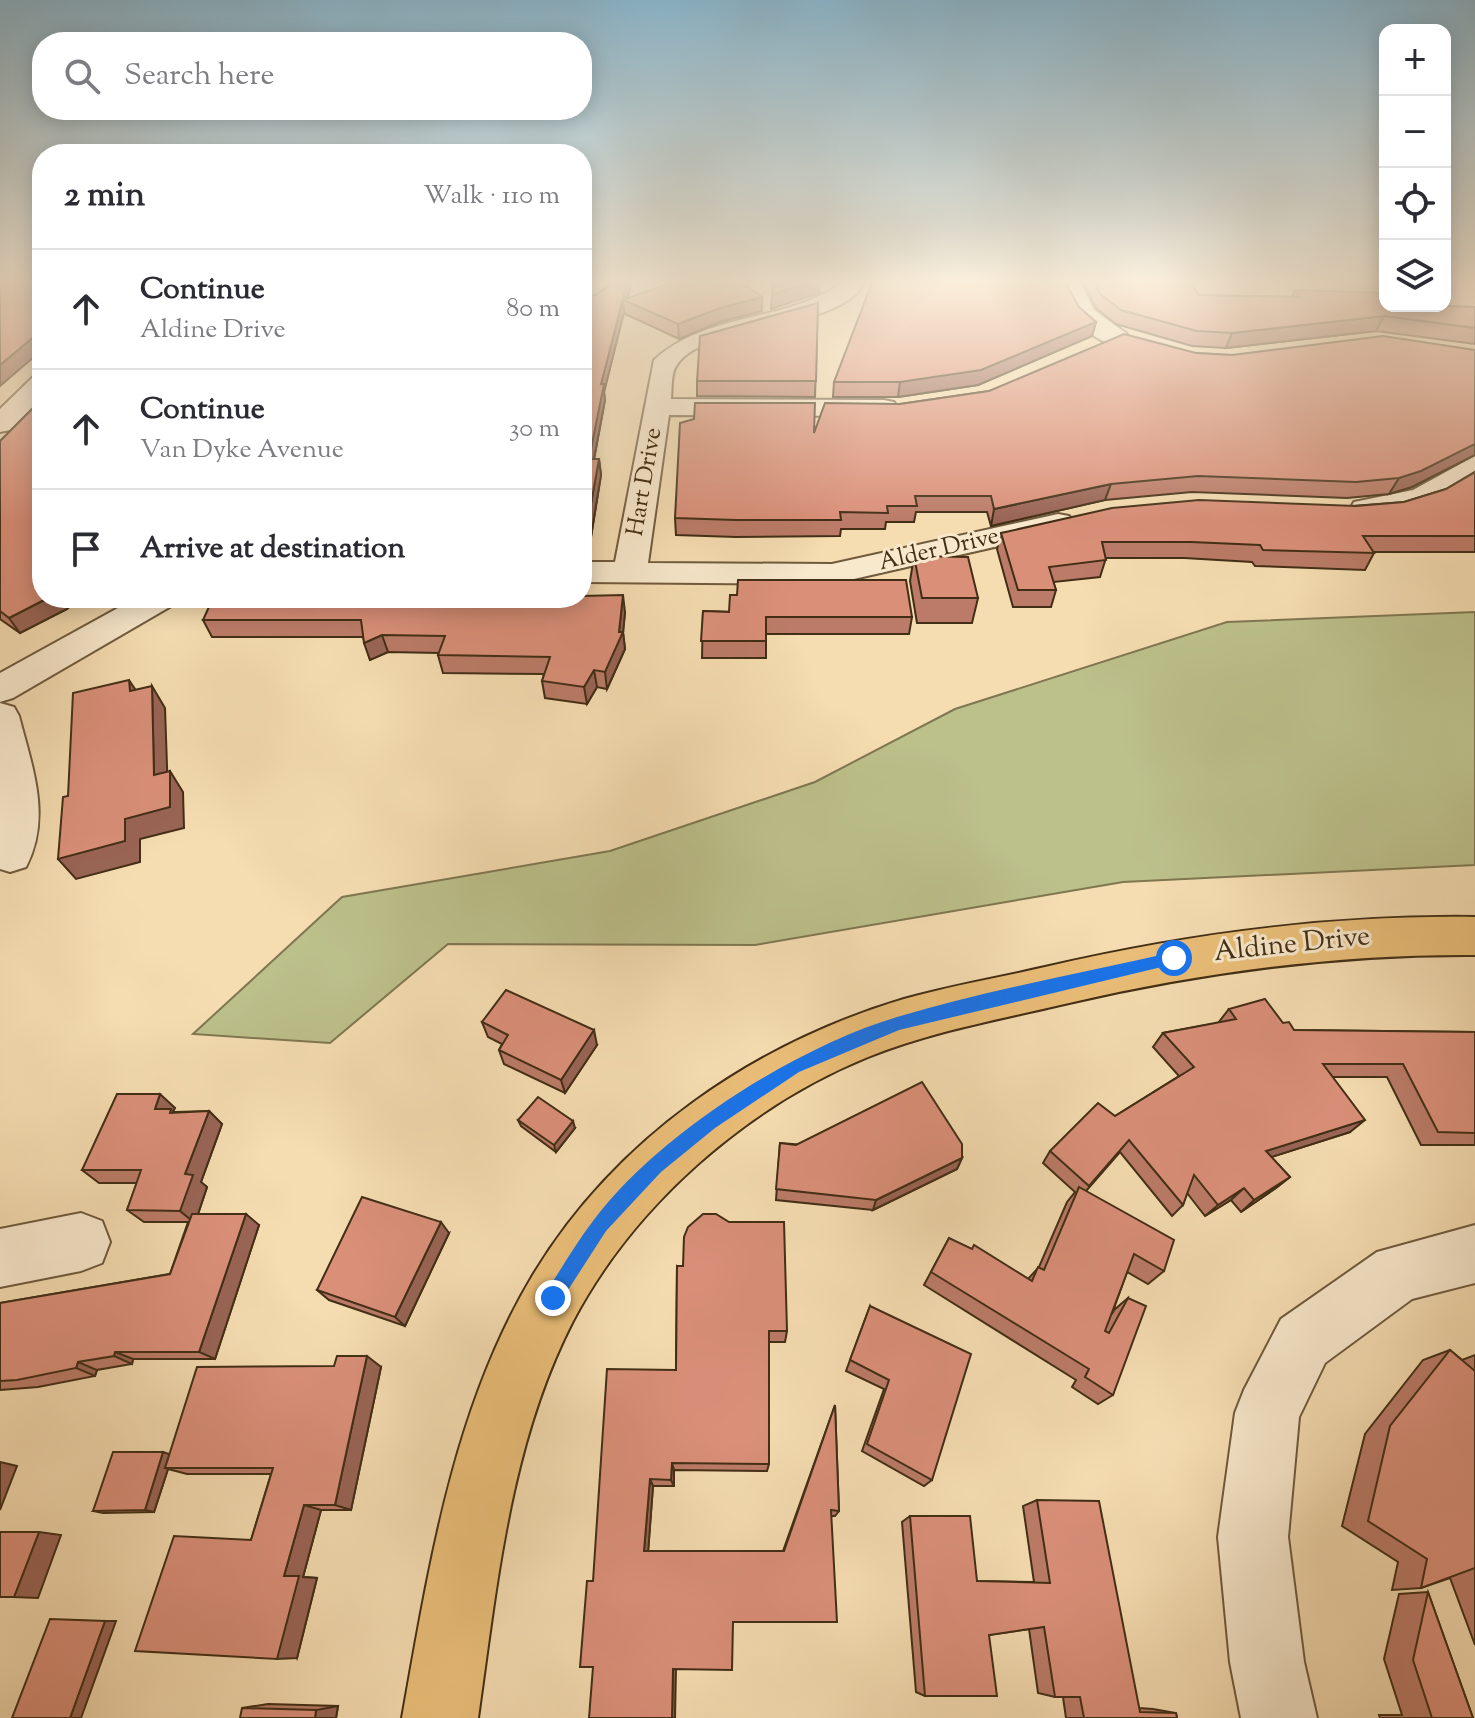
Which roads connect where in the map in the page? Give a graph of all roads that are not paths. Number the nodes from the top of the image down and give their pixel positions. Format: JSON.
{"nodes":[{"id":1,"x":668,"y":360,"type":"edge"},
{"id":2,"x":32,"y":393,"type":"edge"},
{"id":3,"x":912,"y":406,"type":"edge"},
{"id":4,"x":658,"y":407,"type":"junction"},
{"id":5,"x":0,"y":424,"type":"edge"},
{"id":6,"x":1475,"y":465,"type":"edge"},
{"id":7,"x":1332,"y":509,"type":"edge"},
{"id":8,"x":1091,"y":516,"type":"edge"},
{"id":9,"x":592,"y":572,"type":"edge"},
{"id":10,"x":630,"y":572,"type":"junction"},
{"id":11,"x":143,"y":608,"type":"edge"},
{"id":12,"x":0,"y":689,"type":"edge"},
{"id":13,"x":0,"y":716,"type":"edge"},
{"id":14,"x":10,"y":855,"type":"dead end"},
{"id":15,"x":1475,"y":936,"type":"edge"},
{"id":16,"x":81,"y":1242,"type":"dead end"},
{"id":17,"x":1475,"y":1254,"type":"edge"},
{"id":18,"x":0,"y":1258,"type":"edge"},
{"id":19,"x":440,"y":1718,"type":"edge"},
{"id":20,"x":1279,"y":1718,"type":"edge"}],
"edges":[{"from":1,"to":4,"type":"street","name":"Hart Drive"},
{"from":2,"to":5,"type":"street"},
{"from":3,"to":4,"type":"street"},
{"from":4,"to":10,"type":"street","name":"Hart Drive"},
{"from":6,"to":7,"type":"street"},
{"from":8,"to":10,"type":"street","name":"Alder Drive"},
{"from":9,"to":10,"type":"street","name":"Alder Drive"},
{"from":11,"to":12,"type":"street"},
{"from":13,"to":14,"type":"street"},
{"from":15,"to":19,"type":"main road","name":"Aldine Drive"},
{"from":16,"to":18,"type":"street"},
{"from":17,"to":20,"type":"street"}]}
